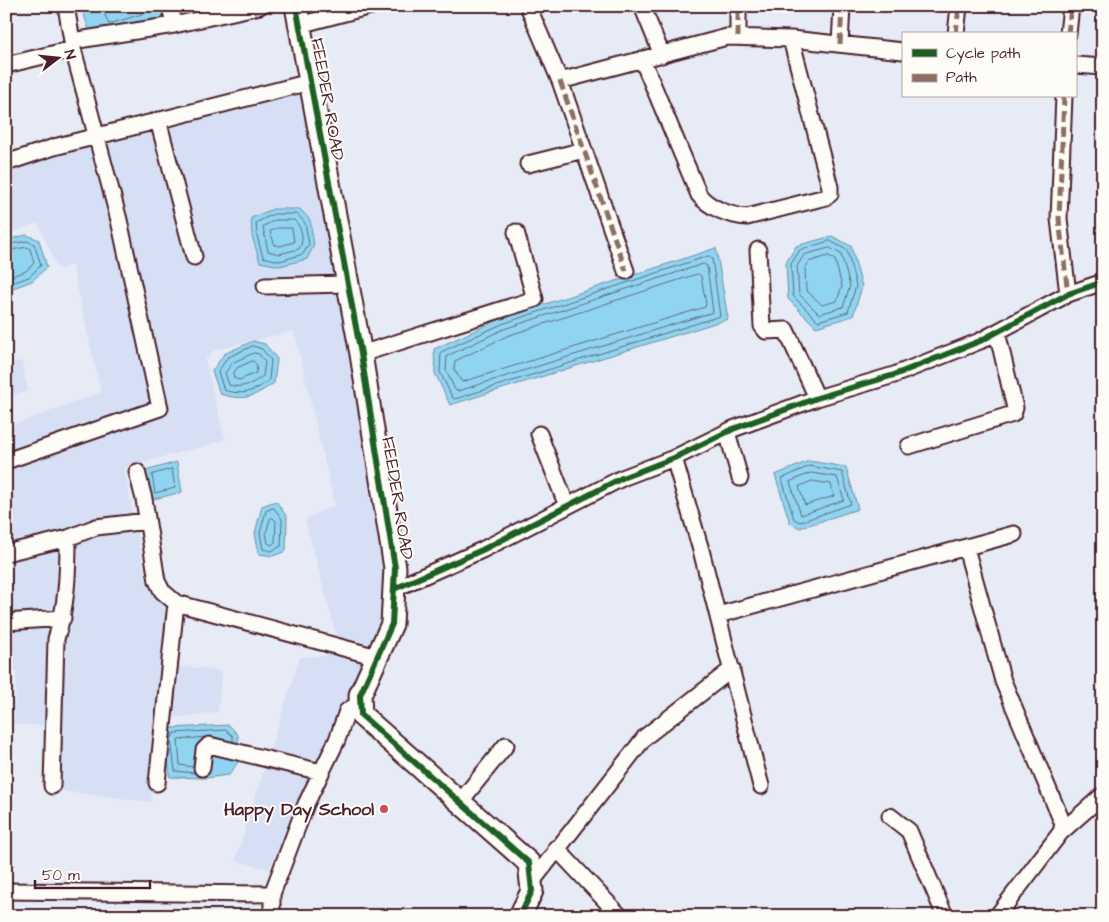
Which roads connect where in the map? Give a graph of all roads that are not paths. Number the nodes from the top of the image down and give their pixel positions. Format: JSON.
{"nodes":[{"id":1,"x":66,"y":6,"type":"edge"},
{"id":2,"x":170,"y":6,"type":"edge"},
{"id":3,"x":260,"y":6,"type":"edge"},
{"id":4,"x":370,"y":6,"type":"edge"},
{"id":5,"x":528,"y":6,"type":"edge"},
{"id":6,"x":642,"y":6,"type":"edge"},
{"id":7,"x":738,"y":6,"type":"edge"},
{"id":8,"x":842,"y":6,"type":"edge"},
{"id":9,"x":959,"y":6,"type":"edge"},
{"id":10,"x":1071,"y":6,"type":"edge"},
{"id":11,"x":297,"y":15,"type":"edge"},
{"id":12,"x":174,"y":25,"type":"junction"},
{"id":13,"x":956,"y":32,"type":"edge"},
{"id":14,"x":1068,"y":32,"type":"edge"},
{"id":15,"x":738,"y":37,"type":"junction"},
{"id":16,"x":791,"y":39,"type":"junction"},
{"id":17,"x":840,"y":44,"type":"junction"},
{"id":18,"x":73,"y":45,"type":"junction"},
{"id":19,"x":902,"y":51,"type":"edge"},
{"id":20,"x":662,"y":54,"type":"junction"},
{"id":21,"x":642,"y":60,"type":"junction"},
{"id":22,"x":6,"y":65,"type":"edge"},
{"id":23,"x":1076,"y":65,"type":"edge"},
{"id":24,"x":1103,"y":67,"type":"edge"},
{"id":25,"x":560,"y":81,"type":"junction"},
{"id":26,"x":310,"y":82,"type":"junction"},
{"id":27,"x":1064,"y":98,"type":"edge"},
{"id":28,"x":158,"y":120,"type":"junction"},
{"id":29,"x":96,"y":136,"type":"junction"},
{"id":30,"x":584,"y":150,"type":"junction"},
{"id":31,"x":6,"y":163,"type":"edge"},
{"id":32,"x":528,"y":164,"type":"dead end"},
{"id":33,"x":516,"y":232,"type":"dead end"},
{"id":34,"x":758,"y":250,"type":"dead end"},
{"id":35,"x":194,"y":257,"type":"dead end"},
{"id":36,"x":626,"y":271,"type":"dead end"},
{"id":37,"x":1103,"y":282,"type":"edge"},
{"id":38,"x":346,"y":284,"type":"junction"},
{"id":39,"x":265,"y":286,"type":"dead end"},
{"id":40,"x":1068,"y":294,"type":"junction"},
{"id":41,"x":997,"y":332,"type":"junction"},
{"id":42,"x":361,"y":354,"type":"junction"},
{"id":43,"x":817,"y":398,"type":"junction"},
{"id":44,"x":727,"y":432,"type":"junction"},
{"id":45,"x":539,"y":434,"type":"dead end"},
{"id":46,"x":909,"y":446,"type":"dead end"},
{"id":47,"x":674,"y":458,"type":"junction"},
{"id":48,"x":6,"y":461,"type":"edge"},
{"id":49,"x":137,"y":472,"type":"dead end"},
{"id":50,"x":740,"y":478,"type":"dead end"},
{"id":51,"x":567,"y":506,"type":"junction"},
{"id":52,"x":147,"y":521,"type":"junction"},
{"id":53,"x":1014,"y":534,"type":"dead end"},
{"id":54,"x":68,"y":538,"type":"junction"},
{"id":55,"x":966,"y":548,"type":"junction"},
{"id":56,"x":6,"y":553,"type":"edge"},
{"id":57,"x":394,"y":589,"type":"junction"},
{"id":58,"x":176,"y":603,"type":"junction"},
{"id":59,"x":718,"y":615,"type":"junction"},
{"id":60,"x":63,"y":618,"type":"junction"},
{"id":61,"x":6,"y":622,"type":"edge"},
{"id":62,"x":377,"y":657,"type":"junction"},
{"id":63,"x":732,"y":669,"type":"junction"},
{"id":64,"x":360,"y":703,"type":"junction"},
{"id":65,"x":506,"y":745,"type":"dead end"},
{"id":66,"x":202,"y":768,"type":"dead end"},
{"id":67,"x":322,"y":772,"type":"junction"},
{"id":68,"x":157,"y":783,"type":"dead end"},
{"id":69,"x":52,"y":786,"type":"dead end"},
{"id":70,"x":761,"y":786,"type":"dead end"},
{"id":71,"x":1103,"y":795,"type":"edge"},
{"id":72,"x":460,"y":802,"type":"junction"},
{"id":73,"x":890,"y":816,"type":"dead end"},
{"id":74,"x":1061,"y":832,"type":"junction"},
{"id":75,"x":556,"y":848,"type":"junction"},
{"id":76,"x":531,"y":883,"type":"junction"},
{"id":77,"x":6,"y":891,"type":"edge"},
{"id":78,"x":272,"y":894,"type":"junction"},
{"id":79,"x":272,"y":916,"type":"edge"},
{"id":80,"x":520,"y":916,"type":"edge"},
{"id":81,"x":620,"y":916,"type":"edge"},
{"id":82,"x":945,"y":916,"type":"edge"},
{"id":83,"x":997,"y":916,"type":"edge"}],
"edges":[{"from":1,"to":18,"type":"street"},
{"from":2,"to":12,"type":"street"},
{"from":3,"to":12,"type":"street"},
{"from":4,"to":11,"type":"street"},
{"from":5,"to":25,"type":"street"},
{"from":6,"to":20,"type":"street"},
{"from":7,"to":15,"type":"street"},
{"from":8,"to":17,"type":"street"},
{"from":9,"to":13,"type":"street"},
{"from":10,"to":14,"type":"street"},
{"from":11,"to":26,"type":"street","name":"FEEDER ROAD"},
{"from":12,"to":18,"type":"street"},
{"from":15,"to":16,"type":"street"},
{"from":15,"to":20,"type":"street"},
{"from":16,"to":17,"type":"street"},
{"from":16,"to":21,"type":"street"},
{"from":17,"to":19,"type":"street"},
{"from":18,"to":22,"type":"street"},
{"from":18,"to":29,"type":"street"},
{"from":20,"to":21,"type":"street"},
{"from":21,"to":25,"type":"street"},
{"from":23,"to":24,"type":"street"},
{"from":25,"to":30,"type":"street"},
{"from":26,"to":28,"type":"street"},
{"from":26,"to":38,"type":"street","name":"FEEDER ROAD"},
{"from":27,"to":40,"type":"street"},
{"from":28,"to":29,"type":"street"},
{"from":28,"to":35,"type":"street"},
{"from":29,"to":31,"type":"street"},
{"from":29,"to":48,"type":"street"},
{"from":30,"to":32,"type":"street"},
{"from":30,"to":36,"type":"street"},
{"from":33,"to":42,"type":"street"},
{"from":34,"to":43,"type":"street"},
{"from":37,"to":40,"type":"street"},
{"from":38,"to":39,"type":"street"},
{"from":38,"to":42,"type":"street","name":"FEEDER ROAD"},
{"from":40,"to":41,"type":"street"},
{"from":41,"to":43,"type":"street"},
{"from":41,"to":46,"type":"street"},
{"from":42,"to":57,"type":"street","name":"FEEDER ROAD"},
{"from":43,"to":44,"type":"street"},
{"from":44,"to":47,"type":"street"},
{"from":44,"to":50,"type":"street"},
{"from":45,"to":51,"type":"street"},
{"from":47,"to":51,"type":"street"},
{"from":47,"to":59,"type":"street"},
{"from":49,"to":52,"type":"street"},
{"from":51,"to":57,"type":"street"},
{"from":52,"to":54,"type":"street"},
{"from":52,"to":58,"type":"street"},
{"from":53,"to":55,"type":"street"},
{"from":54,"to":56,"type":"street"},
{"from":54,"to":60,"type":"street"},
{"from":55,"to":59,"type":"street"},
{"from":55,"to":74,"type":"street"},
{"from":57,"to":62,"type":"street","name":"FEEDER ROAD"},
{"from":58,"to":62,"type":"street"},
{"from":58,"to":68,"type":"street"},
{"from":59,"to":63,"type":"street"},
{"from":60,"to":61,"type":"street"},
{"from":60,"to":69,"type":"street"},
{"from":62,"to":64,"type":"street","name":"FEEDER ROAD"},
{"from":63,"to":70,"type":"street"},
{"from":63,"to":75,"type":"street"},
{"from":64,"to":67,"type":"street"},
{"from":64,"to":72,"type":"street"},
{"from":65,"to":72,"type":"street"},
{"from":66,"to":67,"type":"street"},
{"from":67,"to":78,"type":"street"},
{"from":71,"to":74,"type":"street"},
{"from":72,"to":76,"type":"street"},
{"from":73,"to":82,"type":"street"},
{"from":74,"to":83,"type":"street"},
{"from":75,"to":76,"type":"street"},
{"from":75,"to":81,"type":"street"},
{"from":76,"to":80,"type":"street"},
{"from":77,"to":78,"type":"street"},
{"from":78,"to":79,"type":"street"}]}
